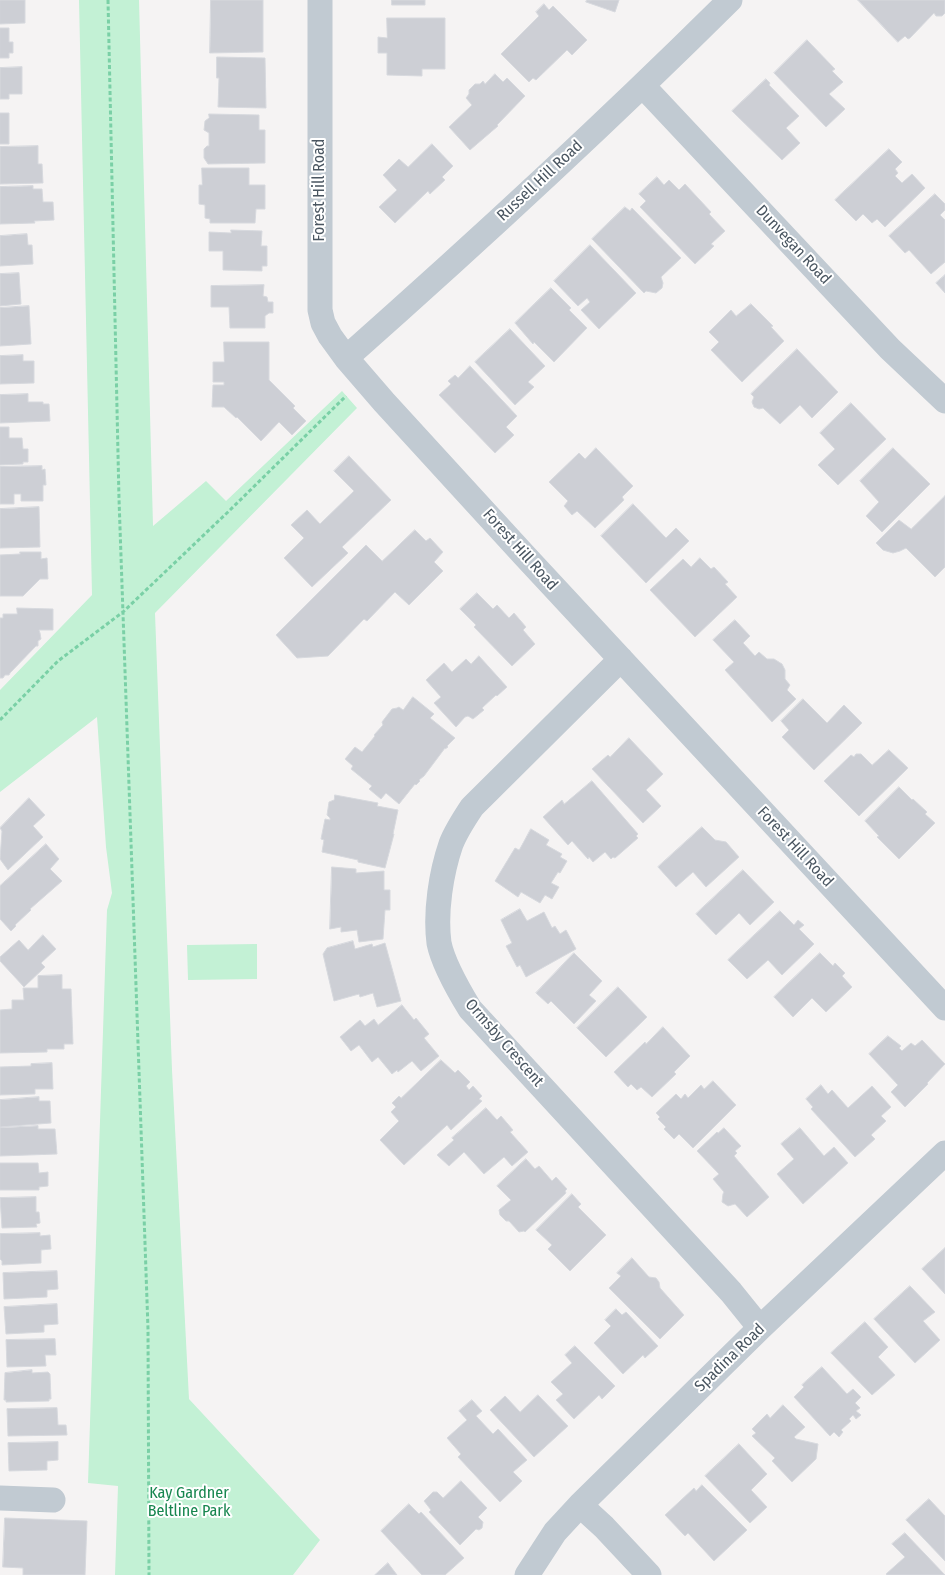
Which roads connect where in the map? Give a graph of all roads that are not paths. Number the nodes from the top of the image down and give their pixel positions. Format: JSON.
{"nodes":[{"id":1,"x":320,"y":0,"type":"edge"},
{"id":2,"x":730,"y":0,"type":"edge"},
{"id":3,"x":643,"y":86,"type":"junction"},
{"id":4,"x":346,"y":358,"type":"junction"},
{"id":5,"x":945,"y":401,"type":"edge"},
{"id":6,"x":621,"y":659,"type":"junction"},
{"id":7,"x":945,"y":1008,"type":"edge"},
{"id":8,"x":945,"y":1153,"type":"edge"},
{"id":9,"x":760,"y":1328,"type":"junction"},
{"id":10,"x":0,"y":1498,"type":"edge"},
{"id":11,"x":53,"y":1500,"type":"dead end"},
{"id":12,"x":580,"y":1505,"type":"junction"},
{"id":13,"x":527,"y":1575,"type":"edge"},
{"id":14,"x":649,"y":1575,"type":"edge"}],
"edges":[{"from":1,"to":4,"type":"street","name":"Forest Hill Road"},
{"from":2,"to":3,"type":"street","name":"Russell Hill Road"},
{"from":3,"to":4,"type":"street","name":"Russell Hill Road"},
{"from":3,"to":5,"type":"street","name":"Dunvegan Road"},
{"from":4,"to":6,"type":"street","name":"Forest Hill Road"},
{"from":6,"to":7,"type":"street","name":"Forest Hill Road"},
{"from":6,"to":9,"type":"street","name":"Ormsby Crescent"},
{"from":8,"to":9,"type":"street","name":"Spadina Road"},
{"from":9,"to":12,"type":"street","name":"Spadina Road"},
{"from":10,"to":11,"type":"street"},
{"from":12,"to":13,"type":"street","name":"Spadina Road"},
{"from":12,"to":14,"type":"street"}]}
